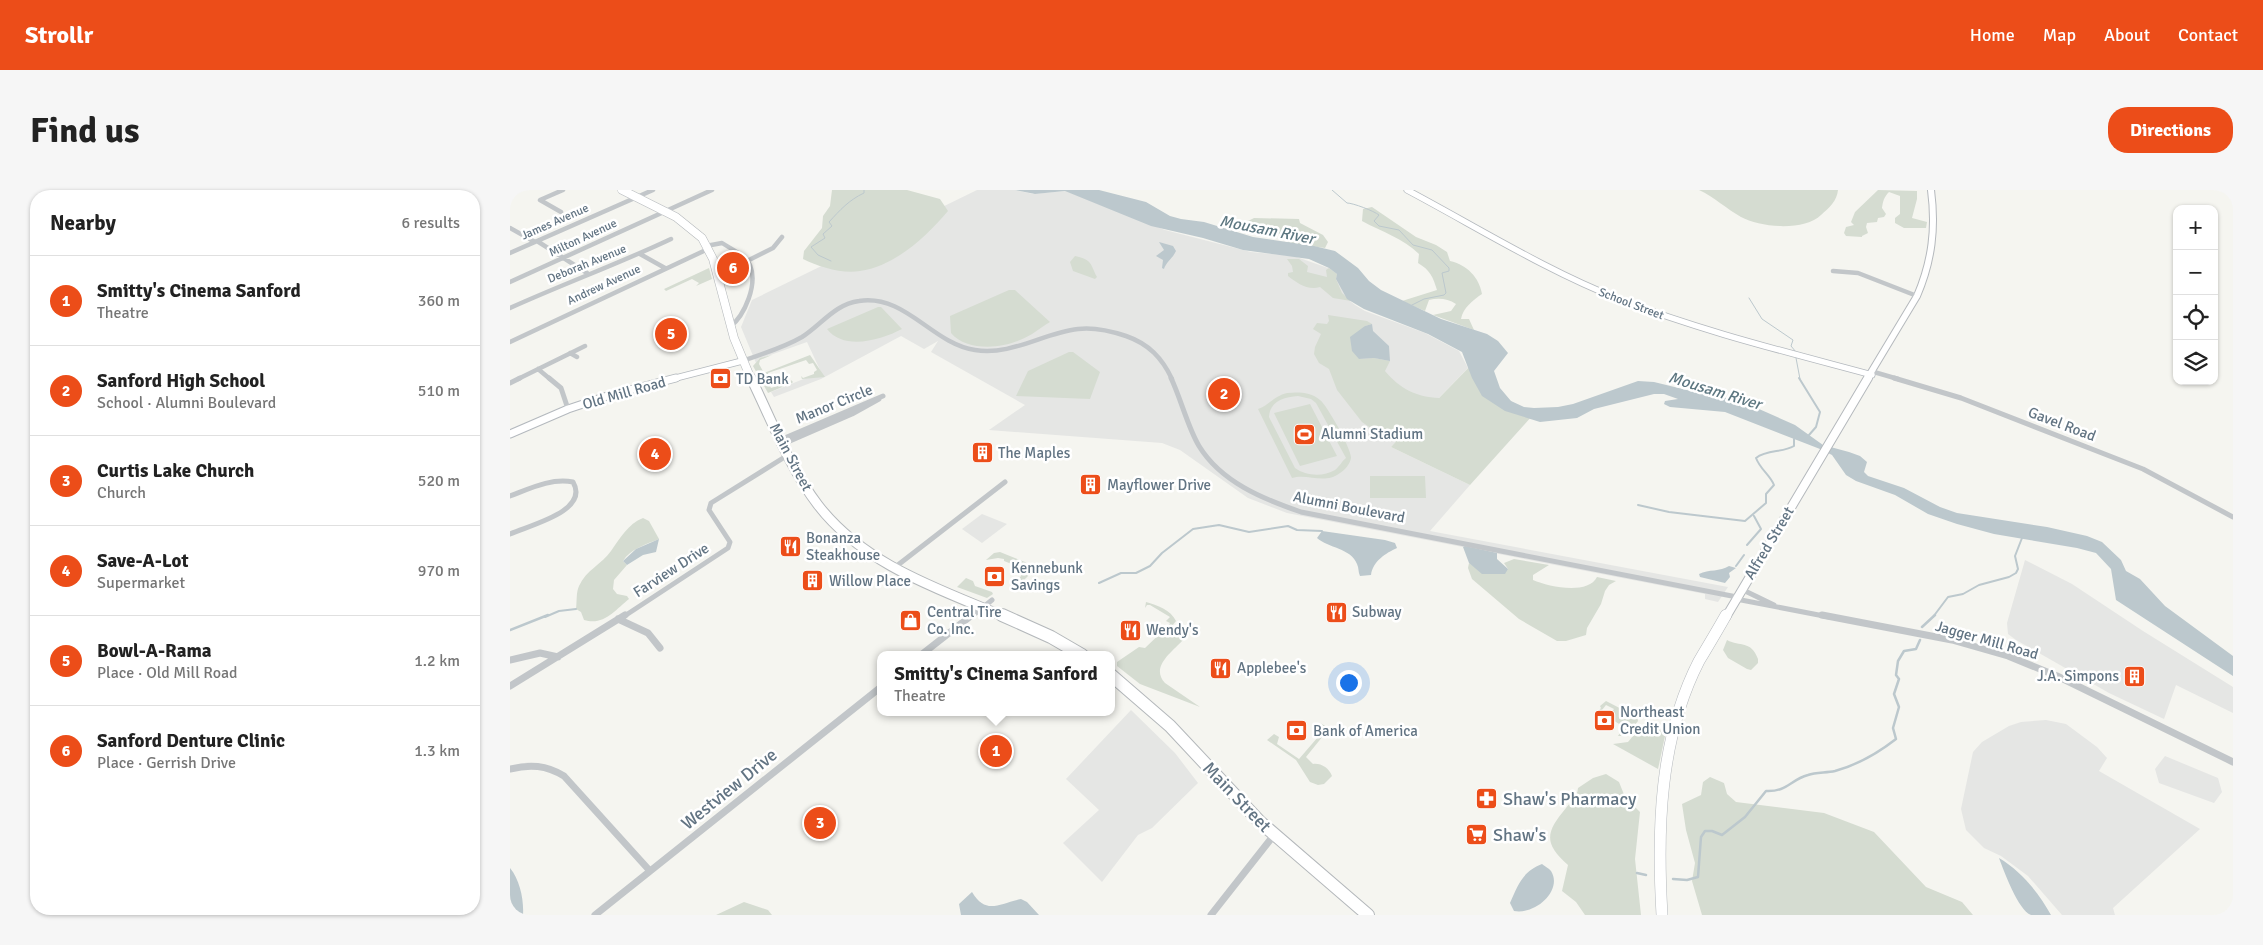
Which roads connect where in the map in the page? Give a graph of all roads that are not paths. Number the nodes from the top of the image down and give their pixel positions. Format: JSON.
{"nodes":[{"id":1,"x":563,"y":190,"type":"edge"},
{"id":2,"x":622,"y":190,"type":"edge"},
{"id":3,"x":654,"y":190,"type":"edge"},
{"id":4,"x":712,"y":190,"type":"edge"},
{"id":5,"x":1407,"y":190,"type":"edge"},
{"id":6,"x":1931,"y":190,"type":"edge"},
{"id":7,"x":636,"y":198,"type":"junction"},
{"id":8,"x":561,"y":212,"type":"dead end"},
{"id":9,"x":664,"y":212,"type":"junction"},
{"id":10,"x":510,"y":228,"type":"edge"},
{"id":11,"x":782,"y":237,"type":"dead end"},
{"id":12,"x":671,"y":239,"type":"dead end"},
{"id":13,"x":536,"y":242,"type":"junction"},
{"id":14,"x":707,"y":248,"type":"junction"},
{"id":15,"x":510,"y":253,"type":"edge"},
{"id":16,"x":640,"y":254,"type":"junction"},
{"id":17,"x":564,"y":257,"type":"junction"},
{"id":18,"x":747,"y":262,"type":"junction"},
{"id":19,"x":665,"y":268,"type":"junction"},
{"id":20,"x":1833,"y":271,"type":"dead end"},
{"id":21,"x":588,"y":273,"type":"junction"},
{"id":22,"x":510,"y":282,"type":"edge"},
{"id":23,"x":1917,"y":296,"type":"junction"},
{"id":24,"x":510,"y":308,"type":"edge"},
{"id":25,"x":730,"y":328,"type":"junction"},
{"id":26,"x":510,"y":342,"type":"edge"},
{"id":27,"x":585,"y":346,"type":"dead end"},
{"id":28,"x":570,"y":353,"type":"junction"},
{"id":29,"x":576,"y":358,"type":"dead end"},
{"id":30,"x":742,"y":361,"type":"junction"},
{"id":31,"x":538,"y":369,"type":"junction"},
{"id":32,"x":1873,"y":374,"type":"junction"},
{"id":33,"x":510,"y":382,"type":"edge"},
{"id":34,"x":568,"y":409,"type":"junction"},
{"id":35,"x":510,"y":434,"type":"edge"},
{"id":36,"x":782,"y":442,"type":"junction"},
{"id":37,"x":788,"y":455,"type":"junction"},
{"id":38,"x":1005,"y":482,"type":"dead end"},
{"id":39,"x":510,"y":496,"type":"edge"},
{"id":40,"x":2233,"y":517,"type":"edge"},
{"id":41,"x":510,"y":534,"type":"edge"},
{"id":42,"x":894,"y":568,"type":"junction"},
{"id":43,"x":1738,"y":595,"type":"junction"},
{"id":44,"x":992,"y":600,"type":"dead end"},
{"id":45,"x":981,"y":606,"type":"junction"},
{"id":46,"x":1776,"y":606,"type":"junction"},
{"id":47,"x":618,"y":619,"type":"junction"},
{"id":48,"x":660,"y":648,"type":"dead end"},
{"id":49,"x":926,"y":651,"type":"edge"},
{"id":50,"x":1075,"y":651,"type":"edge"},
{"id":51,"x":558,"y":657,"type":"junction"},
{"id":52,"x":510,"y":660,"type":"edge"},
{"id":53,"x":1115,"y":678,"type":"edge"},
{"id":54,"x":510,"y":686,"type":"edge"},
{"id":55,"x":877,"y":690,"type":"edge"},
{"id":56,"x":2233,"y":762,"type":"edge"},
{"id":57,"x":510,"y":769,"type":"edge"},
{"id":58,"x":1274,"y":835,"type":"junction"},
{"id":59,"x":650,"y":871,"type":"junction"},
{"id":60,"x":595,"y":915,"type":"edge"},
{"id":61,"x":1211,"y":915,"type":"edge"},
{"id":62,"x":1368,"y":915,"type":"edge"},
{"id":63,"x":1662,"y":915,"type":"edge"}],
"edges":[{"from":1,"to":8,"type":"street"},
{"from":2,"to":7,"type":"highway","name":"Main Street"},
{"from":3,"to":7,"type":"street","name":"James Avenue"},
{"from":4,"to":9,"type":"street","name":"Milton Avenue"},
{"from":5,"to":32,"type":"street","name":"School Street"},
{"from":6,"to":23,"type":"main road","name":"Alfred Street"},
{"from":7,"to":9,"type":"highway","name":"Main Street"},
{"from":7,"to":13,"type":"street","name":"James Avenue"},
{"from":9,"to":14,"type":"highway","name":"Main Street"},
{"from":9,"to":17,"type":"street","name":"Milton Avenue"},
{"from":10,"to":13,"type":"street"},
{"from":11,"to":18,"type":"street"},
{"from":12,"to":16,"type":"street","name":"Deborah Avenue"},
{"from":13,"to":15,"type":"street","name":"James Avenue"},
{"from":13,"to":17,"type":"street"},
{"from":14,"to":18,"type":"street"},
{"from":14,"to":19,"type":"street","name":"Andrew Avenue"},
{"from":14,"to":25,"type":"highway","name":"Main Street"},
{"from":16,"to":19,"type":"street"},
{"from":16,"to":21,"type":"street","name":"Deborah Avenue"},
{"from":17,"to":21,"type":"street"},
{"from":17,"to":22,"type":"street","name":"Milton Avenue"},
{"from":18,"to":25,"type":"street"},
{"from":19,"to":26,"type":"street","name":"Andrew Avenue"},
{"from":20,"to":23,"type":"street"},
{"from":21,"to":24,"type":"street","name":"Deborah Avenue"},
{"from":23,"to":32,"type":"main road","name":"Alfred Street"},
{"from":25,"to":30,"type":"highway","name":"Main Street"},
{"from":27,"to":28,"type":"street"},
{"from":28,"to":29,"type":"street"},
{"from":28,"to":31,"type":"street"},
{"from":30,"to":34,"type":"street","name":"Old Mill Road"},
{"from":30,"to":36,"type":"highway","name":"Main Street"},
{"from":30,"to":43,"type":"street","name":"Alumni Boulevard"},
{"from":31,"to":33,"type":"street"},
{"from":31,"to":34,"type":"street"},
{"from":32,"to":40,"type":"street","name":"Gavel Road"},
{"from":32,"to":43,"type":"main road","name":"Alfred Street"},
{"from":34,"to":35,"type":"street","name":"Old Mill Road"},
{"from":36,"to":36,"type":"street","name":"Manor Circle"},
{"from":36,"to":37,"type":"highway","name":"Main Street"},
{"from":37,"to":42,"type":"highway","name":"Main Street"},
{"from":37,"to":47,"type":"street","name":"Farview Drive"},
{"from":38,"to":42,"type":"street"},
{"from":39,"to":41,"type":"street"},
{"from":42,"to":45,"type":"highway","name":"Main Street"},
{"from":43,"to":46,"type":"street","name":"Jagger Mill Road"},
{"from":43,"to":46,"type":"street","name":"Jagger Mill Road"},
{"from":43,"to":63,"type":"main road","name":"Alfred Street"},
{"from":44,"to":45,"type":"street"},
{"from":45,"to":49,"type":"street"},
{"from":45,"to":50,"type":"highway","name":"Main Street"},
{"from":46,"to":56,"type":"street","name":"Jagger Mill Road"},
{"from":47,"to":48,"type":"street"},
{"from":47,"to":51,"type":"street","name":"Farview Drive"},
{"from":51,"to":52,"type":"street"},
{"from":51,"to":54,"type":"street","name":"Farview Drive"},
{"from":53,"to":58,"type":"highway","name":"Main Street"},
{"from":55,"to":59,"type":"street","name":"Westview Drive"},
{"from":57,"to":59,"type":"street"},
{"from":58,"to":61,"type":"street"},
{"from":58,"to":62,"type":"highway","name":"Main Street"},
{"from":59,"to":60,"type":"street","name":"Westview Drive"}]}
